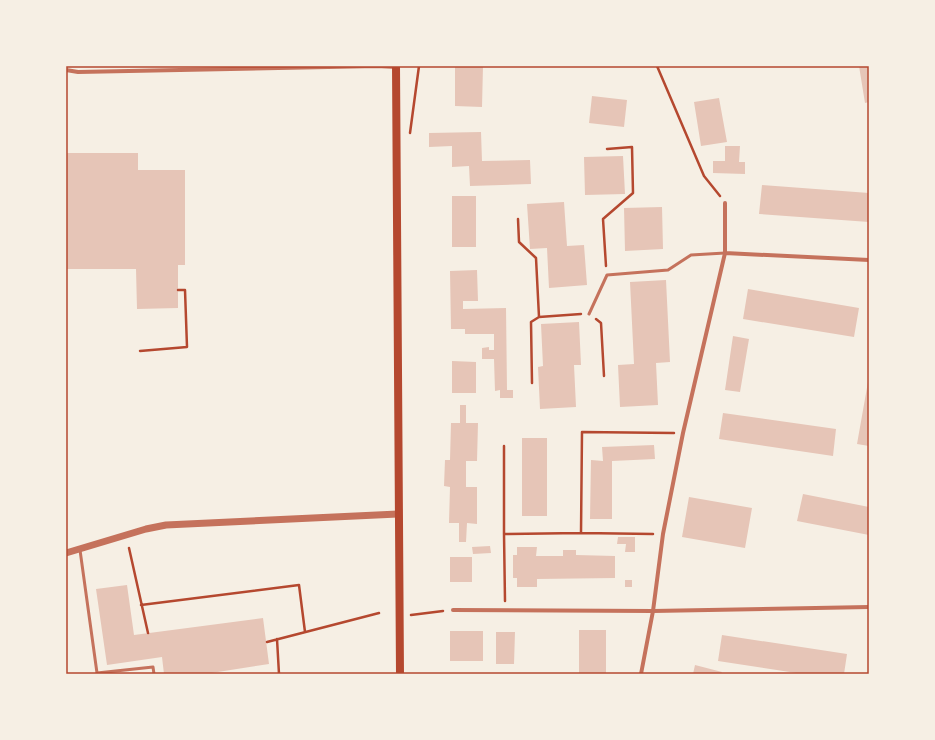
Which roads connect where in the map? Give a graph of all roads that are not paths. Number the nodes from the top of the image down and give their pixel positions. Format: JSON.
{"nodes":[{"id":1,"x":396,"y":66,"type":"edge"},
{"id":2,"x":134,"y":68,"type":"edge"},
{"id":3,"x":66,"y":70,"type":"edge"},
{"id":4,"x":725,"y":203,"type":"road end"},
{"id":5,"x":726,"y":253,"type":"junction"},
{"id":6,"x":869,"y":260,"type":"edge"},
{"id":7,"x":589,"y":314,"type":"road end"},
{"id":8,"x":398,"y":514,"type":"junction"},
{"id":9,"x":80,"y":548,"type":"junction"},
{"id":10,"x":66,"y":553,"type":"edge"},
{"id":11,"x":869,"y":607,"type":"edge"},
{"id":12,"x":453,"y":610,"type":"road end"},
{"id":13,"x":653,"y":611,"type":"junction"},
{"id":14,"x":154,"y":674,"type":"edge"},
{"id":15,"x":400,"y":674,"type":"edge"},
{"id":16,"x":641,"y":674,"type":"edge"}],
"edges":[{"from":1,"to":2,"type":"street"},
{"from":1,"to":8,"type":"main road"},
{"from":2,"to":3,"type":"street"},
{"from":4,"to":5,"type":"street"},
{"from":5,"to":6,"type":"street"},
{"from":5,"to":7,"type":"lane"},
{"from":5,"to":13,"type":"street"},
{"from":8,"to":9,"type":"street"},
{"from":8,"to":15,"type":"main road"},
{"from":9,"to":10,"type":"street"},
{"from":9,"to":14,"type":"lane"},
{"from":11,"to":13,"type":"street"},
{"from":12,"to":13,"type":"street"},
{"from":13,"to":16,"type":"street"}]}
